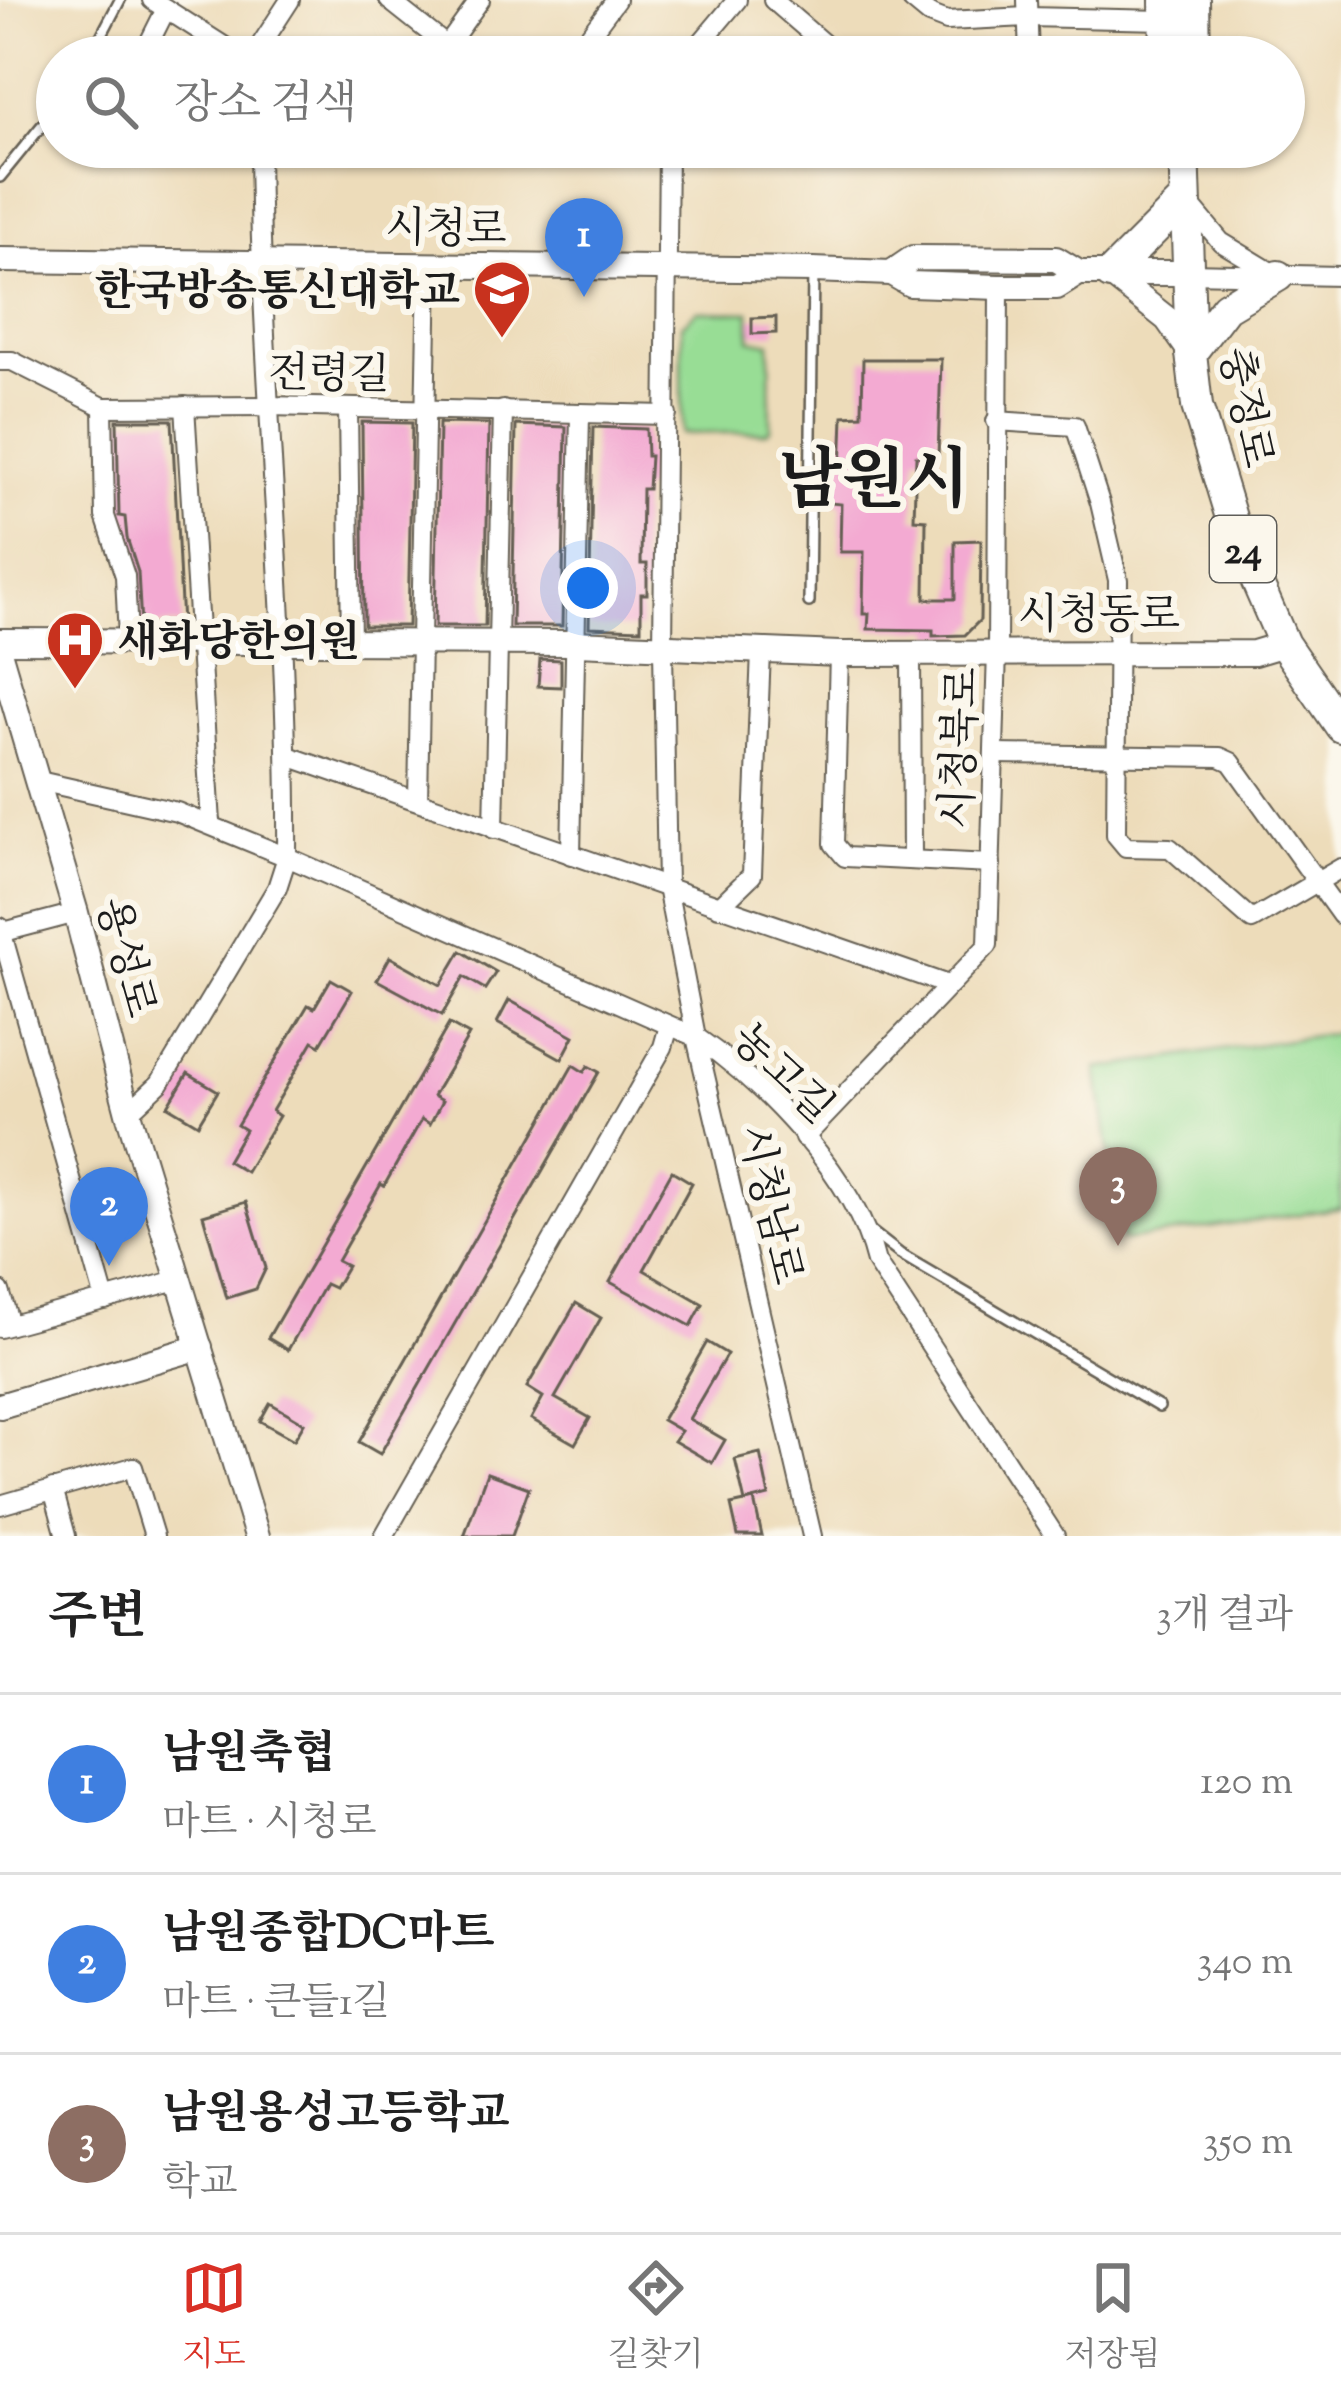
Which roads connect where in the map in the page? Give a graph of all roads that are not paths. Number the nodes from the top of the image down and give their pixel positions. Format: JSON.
{"nodes":[{"id":1,"x":120,"y":0,"type":"edge"},
{"id":2,"x":290,"y":0,"type":"edge"},
{"id":3,"x":389,"y":0,"type":"edge"},
{"id":4,"x":480,"y":0,"type":"edge"},
{"id":5,"x":616,"y":0,"type":"edge"},
{"id":6,"x":737,"y":0,"type":"edge"},
{"id":7,"x":772,"y":0,"type":"edge"},
{"id":8,"x":912,"y":0,"type":"edge"},
{"id":9,"x":1194,"y":0,"type":"edge"},
{"id":10,"x":159,"y":4,"type":"edge"},
{"id":11,"x":1027,"y":9,"type":"edge"},
{"id":12,"x":1165,"y":10,"type":"edge"},
{"id":13,"x":101,"y":36,"type":"edge"},
{"id":14,"x":149,"y":36,"type":"edge"},
{"id":15,"x":209,"y":36,"type":"edge"},
{"id":16,"x":267,"y":36,"type":"edge"},
{"id":17,"x":431,"y":36,"type":"edge"},
{"id":18,"x":457,"y":36,"type":"edge"},
{"id":19,"x":589,"y":36,"type":"edge"},
{"id":20,"x":707,"y":36,"type":"edge"},
{"id":21,"x":814,"y":36,"type":"edge"},
{"id":22,"x":1195,"y":36,"type":"edge"},
{"id":23,"x":36,"y":133,"type":"edge"},
{"id":24,"x":260,"y":168,"type":"edge"},
{"id":25,"x":667,"y":168,"type":"edge"},
{"id":26,"x":1185,"y":168,"type":"edge"},
{"id":27,"x":0,"y":177,"type":"edge"},
{"id":28,"x":1186,"y":199,"type":"junction"},
{"id":29,"x":0,"y":260,"type":"edge"},
{"id":30,"x":260,"y":262,"type":"junction"},
{"id":31,"x":428,"y":267,"type":"junction"},
{"id":32,"x":665,"y":268,"type":"junction"},
{"id":33,"x":813,"y":270,"type":"junction"},
{"id":34,"x":891,"y":273,"type":"junction"},
{"id":35,"x":1094,"y":273,"type":"junction"},
{"id":36,"x":1186,"y":274,"type":"junction"},
{"id":37,"x":1278,"y":276,"type":"junction"},
{"id":38,"x":1341,"y":276,"type":"edge"},
{"id":39,"x":999,"y":287,"type":"junction"},
{"id":40,"x":1191,"y":353,"type":"junction"},
{"id":41,"x":0,"y":361,"type":"edge"},
{"id":42,"x":103,"y":406,"type":"junction"},
{"id":43,"x":185,"y":406,"type":"junction"},
{"id":44,"x":268,"y":406,"type":"junction"},
{"id":45,"x":348,"y":408,"type":"junction"},
{"id":46,"x":424,"y":410,"type":"junction"},
{"id":47,"x":503,"y":410,"type":"junction"},
{"id":48,"x":580,"y":413,"type":"junction"},
{"id":49,"x":667,"y":416,"type":"junction"},
{"id":50,"x":996,"y":421,"type":"junction"},
{"id":51,"x":808,"y":602,"type":"dead end"},
{"id":52,"x":128,"y":638,"type":"junction"},
{"id":53,"x":281,"y":639,"type":"junction"},
{"id":54,"x":0,"y":640,"type":"edge"},
{"id":55,"x":202,"y":641,"type":"junction"},
{"id":56,"x":351,"y":643,"type":"junction"},
{"id":57,"x":419,"y":643,"type":"junction"},
{"id":58,"x":577,"y":643,"type":"junction"},
{"id":59,"x":500,"y":644,"type":"junction"},
{"id":60,"x":1284,"y":644,"type":"junction"},
{"id":61,"x":663,"y":648,"type":"junction"},
{"id":62,"x":997,"y":651,"type":"junction"},
{"id":63,"x":761,"y":652,"type":"junction"},
{"id":64,"x":1117,"y":652,"type":"junction"},
{"id":65,"x":911,"y":653,"type":"junction"},
{"id":66,"x":839,"y":654,"type":"junction"},
{"id":67,"x":0,"y":655,"type":"edge"},
{"id":68,"x":1341,"y":727,"type":"edge"},
{"id":69,"x":994,"y":754,"type":"junction"},
{"id":70,"x":288,"y":756,"type":"junction"},
{"id":71,"x":1118,"y":756,"type":"junction"},
{"id":72,"x":39,"y":782,"type":"junction"},
{"id":73,"x":418,"y":800,"type":"junction"},
{"id":74,"x":211,"y":823,"type":"junction"},
{"id":75,"x":494,"y":829,"type":"junction"},
{"id":76,"x":571,"y":855,"type":"junction"},
{"id":77,"x":287,"y":857,"type":"junction"},
{"id":78,"x":912,"y":860,"type":"junction"},
{"id":79,"x":991,"y":864,"type":"junction"},
{"id":80,"x":1341,"y":868,"type":"edge"},
{"id":81,"x":1320,"y":883,"type":"junction"},
{"id":82,"x":667,"y":887,"type":"junction"},
{"id":83,"x":719,"y":907,"type":"junction"},
{"id":84,"x":76,"y":914,"type":"junction"},
{"id":85,"x":1341,"y":915,"type":"edge"},
{"id":86,"x":0,"y":931,"type":"edge"},
{"id":87,"x":948,"y":985,"type":"junction"},
{"id":88,"x":668,"y":1026,"type":"junction"},
{"id":89,"x":696,"y":1037,"type":"junction"},
{"id":90,"x":128,"y":1113,"type":"junction"},
{"id":91,"x":804,"y":1138,"type":"junction"},
{"id":92,"x":868,"y":1228,"type":"junction"},
{"id":93,"x":181,"y":1279,"type":"junction"},
{"id":94,"x":0,"y":1291,"type":"edge"},
{"id":95,"x":105,"y":1300,"type":"junction"},
{"id":96,"x":5,"y":1326,"type":"edge"},
{"id":97,"x":200,"y":1347,"type":"junction"},
{"id":98,"x":0,"y":1406,"type":"edge"},
{"id":99,"x":1160,"y":1407,"type":"dead end"},
{"id":100,"x":53,"y":1490,"type":"junction"},
{"id":101,"x":0,"y":1505,"type":"edge"},
{"id":102,"x":66,"y":1536,"type":"edge"},
{"id":103,"x":154,"y":1536,"type":"edge"},
{"id":104,"x":257,"y":1536,"type":"edge"},
{"id":105,"x":384,"y":1536,"type":"edge"},
{"id":106,"x":812,"y":1536,"type":"edge"},
{"id":107,"x":1055,"y":1536,"type":"edge"}],
"edges":[{"from":1,"to":13,"type":"lane"},
{"from":2,"to":16,"type":"street"},
{"from":3,"to":17,"type":"street"},
{"from":4,"to":18,"type":"street"},
{"from":5,"to":19,"type":"street"},
{"from":6,"to":20,"type":"street"},
{"from":7,"to":21,"type":"street"},
{"from":8,"to":11,"type":"street"},
{"from":9,"to":22,"type":"main road"},
{"from":10,"to":14,"type":"street"},
{"from":10,"to":15,"type":"street"},
{"from":11,"to":12,"type":"street"},
{"from":23,"to":27,"type":"lane"},
{"from":24,"to":30,"type":"street"},
{"from":25,"to":32,"type":"street","name":"시청남로"},
{"from":26,"to":28,"type":"main road","name":"충정로","number":"24"},
{"from":28,"to":35,"type":"main road"},
{"from":28,"to":36,"type":"main road","name":"충정로","number":"24"},
{"from":28,"to":37,"type":"street"},
{"from":29,"to":30,"type":"street","name":"시청로"},
{"from":30,"to":31,"type":"street","name":"시청로"},
{"from":30,"to":44,"type":"street"},
{"from":31,"to":32,"type":"street","name":"시청로"},
{"from":31,"to":46,"type":"street"},
{"from":32,"to":33,"type":"street","name":"시청로"},
{"from":32,"to":49,"type":"street","name":"시청남로"},
{"from":33,"to":34,"type":"street","name":"시청로"},
{"from":33,"to":51,"type":"lane"},
{"from":34,"to":35,"type":"street","name":"시청로"},
{"from":34,"to":39,"type":"street","name":"시청로"},
{"from":35,"to":36,"type":"street","name":"시청로"},
{"from":35,"to":39,"type":"street","name":"시청로"},
{"from":35,"to":40,"type":"street"},
{"from":36,"to":37,"type":"street"},
{"from":36,"to":40,"type":"main road","name":"충정로","number":"24"},
{"from":37,"to":38,"type":"street"},
{"from":37,"to":40,"type":"main road"},
{"from":39,"to":50,"type":"street","name":"시청북로"},
{"from":40,"to":60,"type":"main road","name":"충정로","number":"24"},
{"from":41,"to":42,"type":"street","name":"전령길"},
{"from":42,"to":43,"type":"street","name":"전령길"},
{"from":42,"to":52,"type":"street"},
{"from":43,"to":44,"type":"street","name":"전령길"},
{"from":43,"to":55,"type":"street"},
{"from":44,"to":45,"type":"street","name":"전령길"},
{"from":44,"to":53,"type":"street"},
{"from":45,"to":46,"type":"street","name":"전령길"},
{"from":45,"to":56,"type":"street"},
{"from":46,"to":47,"type":"street","name":"전령길"},
{"from":46,"to":57,"type":"street"},
{"from":47,"to":48,"type":"street","name":"전령길"},
{"from":47,"to":59,"type":"street"},
{"from":48,"to":49,"type":"street","name":"전령길"},
{"from":48,"to":58,"type":"street"},
{"from":49,"to":61,"type":"street","name":"시청남로"},
{"from":50,"to":62,"type":"street","name":"시청북로"},
{"from":50,"to":64,"type":"street"},
{"from":52,"to":54,"type":"street","name":"시청동로"},
{"from":52,"to":55,"type":"street","name":"시청동로"},
{"from":53,"to":55,"type":"street","name":"시청동로"},
{"from":53,"to":56,"type":"street","name":"시청동로"},
{"from":53,"to":70,"type":"street"},
{"from":55,"to":74,"type":"street"},
{"from":56,"to":57,"type":"street","name":"시청동로"},
{"from":57,"to":59,"type":"street","name":"시청동로"},
{"from":57,"to":73,"type":"street"},
{"from":58,"to":59,"type":"street","name":"시청동로"},
{"from":58,"to":61,"type":"street","name":"시청동로"},
{"from":58,"to":76,"type":"street"},
{"from":59,"to":75,"type":"street"},
{"from":60,"to":64,"type":"street","name":"시청동로"},
{"from":60,"to":68,"type":"main road","name":"충정로","number":"24"},
{"from":61,"to":63,"type":"street","name":"시청동로"},
{"from":61,"to":82,"type":"street","name":"시청남로"},
{"from":62,"to":64,"type":"street","name":"시청동로"},
{"from":62,"to":65,"type":"street","name":"시청동로"},
{"from":62,"to":69,"type":"street","name":"시청북로"},
{"from":63,"to":66,"type":"street","name":"시청동로"},
{"from":63,"to":83,"type":"street"},
{"from":64,"to":71,"type":"street"},
{"from":65,"to":66,"type":"street","name":"시청동로"},
{"from":65,"to":78,"type":"street"},
{"from":66,"to":78,"type":"street"},
{"from":67,"to":72,"type":"street","name":"용성로"},
{"from":69,"to":71,"type":"street"},
{"from":69,"to":79,"type":"street","name":"시청북로"},
{"from":70,"to":73,"type":"street"},
{"from":70,"to":77,"type":"street"},
{"from":71,"to":81,"type":"street"},
{"from":71,"to":81,"type":"street"},
{"from":72,"to":74,"type":"street","name":"농고길"},
{"from":72,"to":84,"type":"street","name":"용성로"},
{"from":73,"to":75,"type":"street"},
{"from":74,"to":77,"type":"street","name":"농고길"},
{"from":75,"to":76,"type":"street"},
{"from":76,"to":82,"type":"street"},
{"from":77,"to":88,"type":"street","name":"농고길"},
{"from":77,"to":90,"type":"street"},
{"from":78,"to":79,"type":"street"},
{"from":79,"to":87,"type":"street","name":"시청북로"},
{"from":80,"to":81,"type":"street"},
{"from":81,"to":85,"type":"street"},
{"from":82,"to":83,"type":"street"},
{"from":82,"to":89,"type":"street","name":"시청남로"},
{"from":83,"to":87,"type":"street"},
{"from":84,"to":86,"type":"street"},
{"from":84,"to":90,"type":"street","name":"용성로"},
{"from":86,"to":95,"type":"street"},
{"from":87,"to":91,"type":"street","name":"시청북로"},
{"from":88,"to":89,"type":"street","name":"농고길"},
{"from":88,"to":105,"type":"street"},
{"from":89,"to":91,"type":"street","name":"농고길"},
{"from":89,"to":106,"type":"street","name":"시청남로"},
{"from":90,"to":93,"type":"street","name":"용성로"},
{"from":91,"to":92,"type":"street","name":"농고길"},
{"from":92,"to":99,"type":"lane"},
{"from":92,"to":107,"type":"street","name":"농고길"},
{"from":93,"to":95,"type":"street"},
{"from":93,"to":97,"type":"street","name":"용성로"},
{"from":94,"to":96,"type":"street"},
{"from":95,"to":96,"type":"street"},
{"from":97,"to":98,"type":"street"},
{"from":97,"to":104,"type":"street","name":"용성로"},
{"from":100,"to":101,"type":"street"},
{"from":100,"to":102,"type":"street"},
{"from":100,"to":103,"type":"street"}]}
